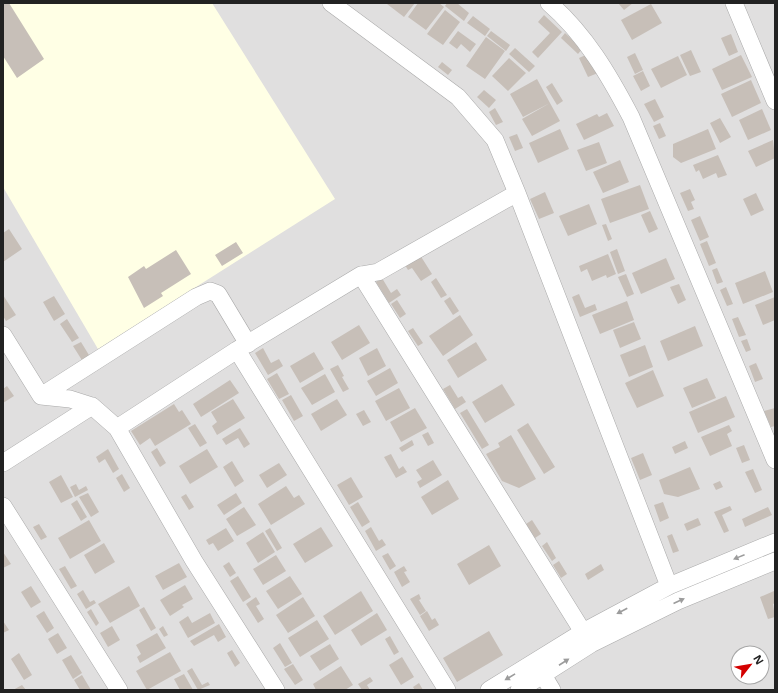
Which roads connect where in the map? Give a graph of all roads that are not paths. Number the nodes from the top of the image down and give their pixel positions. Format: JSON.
{"nodes":[{"id":1,"x":331,"y":3,"type":"edge"},
{"id":2,"x":549,"y":3,"type":"edge"},
{"id":3,"x":734,"y":3,"type":"edge"},
{"id":4,"x":775,"y":100,"type":"edge"},
{"id":5,"x":518,"y":192,"type":"junction"},
{"id":6,"x":361,"y":275,"type":"junction"},
{"id":7,"x":3,"y":335,"type":"edge"},
{"id":8,"x":243,"y":347,"type":"junction"},
{"id":9,"x":41,"y":396,"type":"junction"},
{"id":10,"x":92,"y":406,"type":"junction"},
{"id":11,"x":117,"y":428,"type":"junction"},
{"id":12,"x":775,"y":460,"type":"edge"},
{"id":13,"x":3,"y":463,"type":"edge"},
{"id":14,"x":3,"y":506,"type":"edge"},
{"id":15,"x":775,"y":542,"type":"edge"},
{"id":16,"x":775,"y":561,"type":"edge"},
{"id":17,"x":669,"y":586,"type":"junction"},
{"id":18,"x":647,"y":607,"type":"junction"},
{"id":19,"x":583,"y":632,"type":"junction"},
{"id":20,"x":543,"y":675,"type":"junction"},
{"id":21,"x":119,"y":690,"type":"edge"},
{"id":22,"x":276,"y":690,"type":"edge"},
{"id":23,"x":447,"y":690,"type":"edge"},
{"id":24,"x":489,"y":690,"type":"edge"},
{"id":25,"x":519,"y":690,"type":"edge"},
{"id":26,"x":552,"y":690,"type":"edge"}],
"edges":[{"from":1,"to":5,"type":"street"},
{"from":2,"to":12,"type":"street"},
{"from":3,"to":4,"type":"street"},
{"from":5,"to":6,"type":"street"},
{"from":5,"to":17,"type":"street"},
{"from":6,"to":8,"type":"street"},
{"from":6,"to":19,"type":"street"},
{"from":7,"to":9,"type":"street"},
{"from":8,"to":9,"type":"street"},
{"from":8,"to":11,"type":"street"},
{"from":8,"to":23,"type":"street"},
{"from":9,"to":10,"type":"street"},
{"from":10,"to":11,"type":"street"},
{"from":10,"to":13,"type":"street"},
{"from":11,"to":22,"type":"street"},
{"from":14,"to":21,"type":"street"},
{"from":15,"to":17,"type":"street","one_way":true},
{"from":18,"to":16,"type":"street","one_way":true},
{"from":17,"to":18,"type":"street"},
{"from":18,"to":19,"type":"street","one_way":true},
{"from":20,"to":18,"type":"street","one_way":true},
{"from":19,"to":24,"type":"street","one_way":true},
{"from":20,"to":25,"type":"street"},
{"from":20,"to":26,"type":"street"}]}
